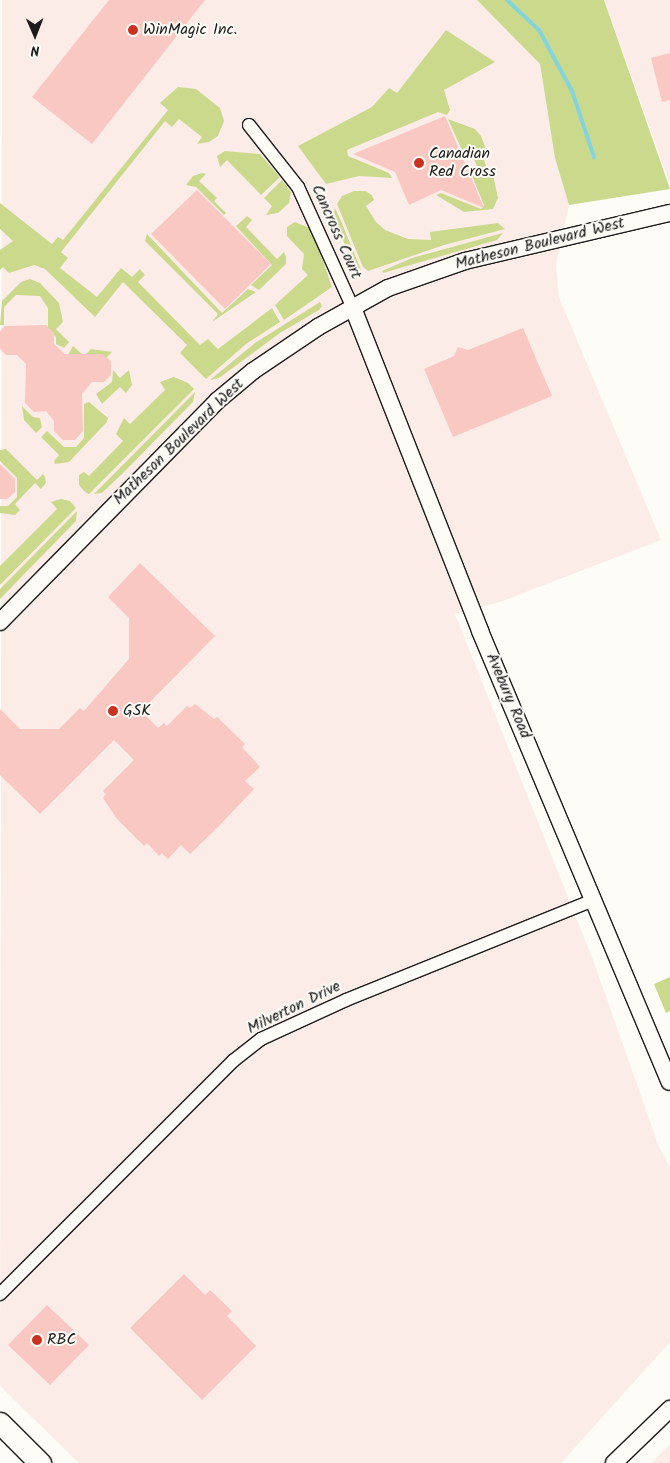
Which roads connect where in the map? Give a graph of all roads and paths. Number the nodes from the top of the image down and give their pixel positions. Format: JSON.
{"nodes":[{"id":1,"x":249,"y":125,"type":"dead end"},
{"id":2,"x":670,"y":213,"type":"edge"},
{"id":3,"x":353,"y":308,"type":"junction"},
{"id":4,"x":0,"y":622,"type":"edge"},
{"id":5,"x":594,"y":900,"type":"junction"},
{"id":6,"x":670,"y":1082,"type":"edge"},
{"id":7,"x":0,"y":1294,"type":"edge"},
{"id":8,"x":670,"y":1409,"type":"edge"},
{"id":9,"x":0,"y":1423,"type":"edge"},
{"id":10,"x":40,"y":1463,"type":"edge"},
{"id":11,"x":614,"y":1463,"type":"edge"}],
"edges":[{"from":1,"to":3,"type":"street","name":"Cancross Court"},
{"from":2,"to":3,"type":"street","name":"Matheson Boulevard West"},
{"from":3,"to":4,"type":"street","name":"Matheson Boulevard West"},
{"from":3,"to":5,"type":"street","name":"Avebury Road"},
{"from":5,"to":6,"type":"street","name":"Avebury Road"},
{"from":5,"to":7,"type":"street","name":"Milverton Drive"},
{"from":8,"to":11,"type":"street"},
{"from":9,"to":10,"type":"main road"}]}
